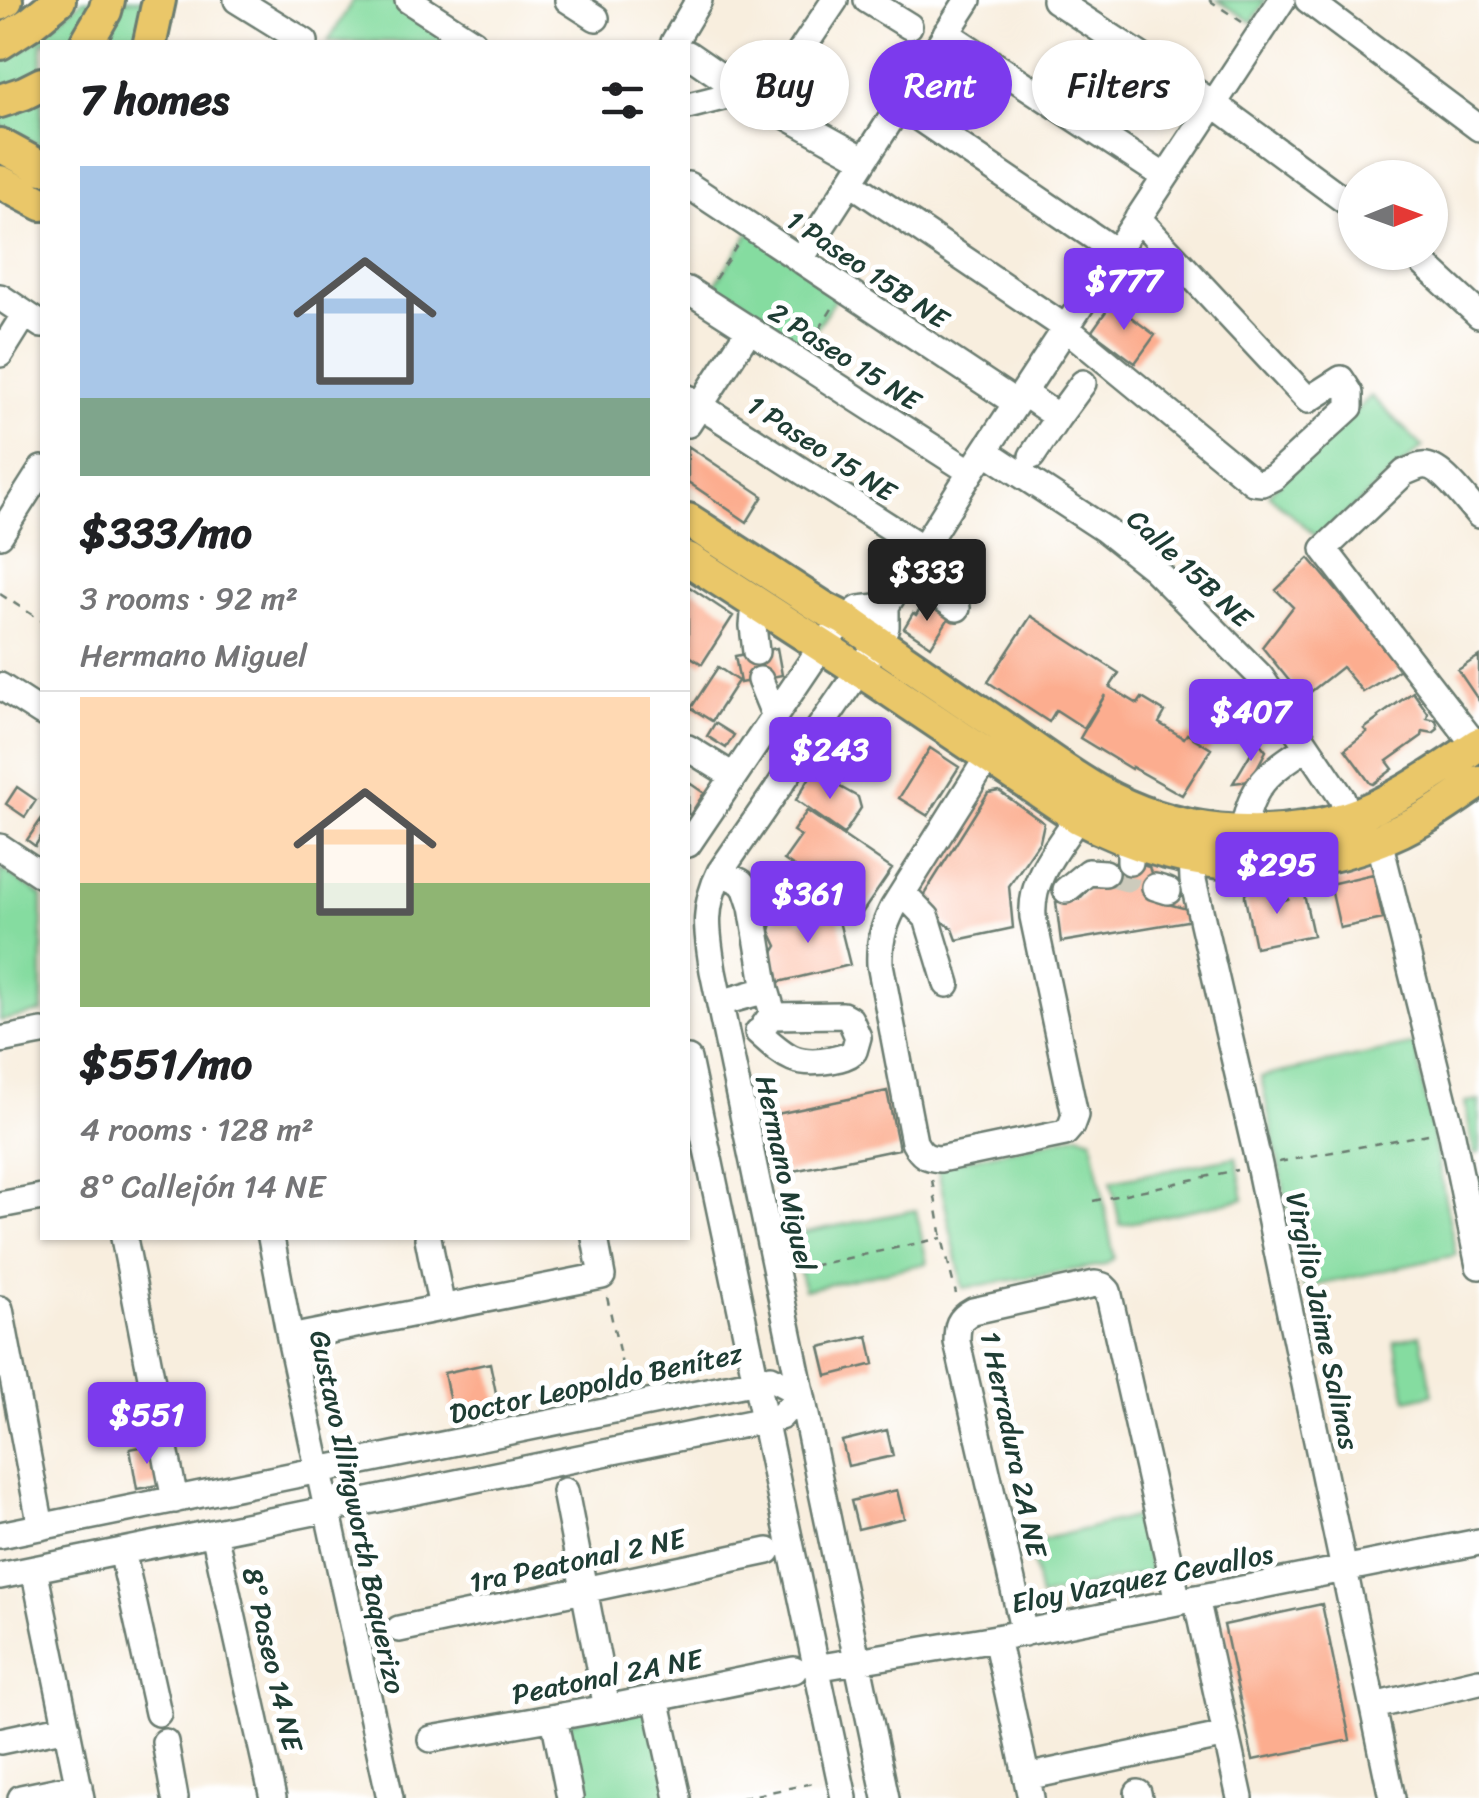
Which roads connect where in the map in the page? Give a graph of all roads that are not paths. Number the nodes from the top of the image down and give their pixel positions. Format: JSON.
{"nodes":[{"id":1,"x":58,"y":0,"type":"edge"},
{"id":2,"x":108,"y":0,"type":"edge"},
{"id":3,"x":124,"y":0,"type":"edge"},
{"id":4,"x":159,"y":0,"type":"edge"},
{"id":5,"x":238,"y":0,"type":"edge"},
{"id":6,"x":408,"y":0,"type":"edge"},
{"id":7,"x":568,"y":0,"type":"edge"},
{"id":8,"x":700,"y":0,"type":"edge"},
{"id":9,"x":835,"y":0,"type":"edge"},
{"id":10,"x":867,"y":0,"type":"edge"},
{"id":11,"x":968,"y":0,"type":"edge"},
{"id":12,"x":1055,"y":0,"type":"edge"},
{"id":13,"x":1282,"y":0,"type":"edge"},
{"id":14,"x":1308,"y":0,"type":"edge"},
{"id":15,"x":596,"y":18,"type":"dead end"},
{"id":16,"x":909,"y":26,"type":"dead end"},
{"id":17,"x":946,"y":34,"type":"junction"},
{"id":18,"x":88,"y":40,"type":"edge"},
{"id":19,"x":130,"y":40,"type":"edge"},
{"id":20,"x":150,"y":40,"type":"edge"},
{"id":21,"x":302,"y":40,"type":"edge"},
{"id":22,"x":470,"y":40,"type":"edge"},
{"id":23,"x":675,"y":40,"type":"edge"},
{"id":24,"x":808,"y":40,"type":"edge"},
{"id":25,"x":942,"y":40,"type":"edge"},
{"id":26,"x":0,"y":43,"type":"edge"},
{"id":27,"x":690,"y":55,"type":"edge"},
{"id":28,"x":720,"y":76,"type":"edge"},
{"id":29,"x":40,"y":85,"type":"edge"},
{"id":30,"x":720,"y":98,"type":"edge"},
{"id":31,"x":0,"y":101,"type":"edge"},
{"id":32,"x":1214,"y":104,"type":"junction"},
{"id":33,"x":690,"y":105,"type":"edge"},
{"id":34,"x":1479,"y":128,"type":"edge"},
{"id":35,"x":801,"y":130,"type":"edge"},
{"id":36,"x":883,"y":130,"type":"edge"},
{"id":37,"x":937,"y":130,"type":"edge"},
{"id":38,"x":0,"y":146,"type":"edge"},
{"id":39,"x":40,"y":167,"type":"edge"},
{"id":40,"x":857,"y":170,"type":"junction"},
{"id":41,"x":1166,"y":177,"type":"junction"},
{"id":42,"x":0,"y":182,"type":"edge"},
{"id":43,"x":690,"y":186,"type":"edge"},
{"id":44,"x":1338,"y":195,"type":"edge"},
{"id":45,"x":40,"y":203,"type":"edge"},
{"id":46,"x":1138,"y":218,"type":"junction"},
{"id":47,"x":1116,"y":252,"type":"junction"},
{"id":48,"x":800,"y":260,"type":"junction"},
{"id":49,"x":1430,"y":270,"type":"edge"},
{"id":50,"x":695,"y":295,"type":"edge"},
{"id":51,"x":0,"y":297,"type":"edge"},
{"id":52,"x":1479,"y":316,"type":"edge"},
{"id":53,"x":34,"y":320,"type":"edge"},
{"id":54,"x":1066,"y":328,"type":"junction"},
{"id":55,"x":749,"y":330,"type":"junction"},
{"id":56,"x":0,"y":354,"type":"edge"},
{"id":57,"x":1083,"y":383,"type":"dead end"},
{"id":58,"x":1020,"y":398,"type":"junction"},
{"id":59,"x":691,"y":409,"type":"edge"},
{"id":60,"x":1058,"y":417,"type":"junction"},
{"id":61,"x":1032,"y":456,"type":"dead end"},
{"id":62,"x":978,"y":461,"type":"junction"},
{"id":63,"x":40,"y":477,"type":"edge"},
{"id":64,"x":32,"y":508,"type":"edge"},
{"id":65,"x":1479,"y":515,"type":"edge"},
{"id":66,"x":690,"y":521,"type":"edge"},
{"id":67,"x":0,"y":535,"type":"edge"},
{"id":68,"x":924,"y":549,"type":"junction"},
{"id":69,"x":690,"y":560,"type":"edge"},
{"id":70,"x":907,"y":574,"type":"junction"},
{"id":71,"x":755,"y":603,"type":"junction"},
{"id":72,"x":886,"y":606,"type":"junction"},
{"id":73,"x":957,"y":608,"type":"dead end"},
{"id":74,"x":845,"y":619,"type":"junction"},
{"id":75,"x":878,"y":642,"type":"junction"},
{"id":76,"x":822,"y":646,"type":"junction"},
{"id":77,"x":756,"y":652,"type":"dead end"},
{"id":78,"x":858,"y":670,"type":"junction"},
{"id":79,"x":760,"y":680,"type":"dead end"},
{"id":80,"x":0,"y":686,"type":"edge"},
{"id":81,"x":40,"y":711,"type":"edge"},
{"id":82,"x":774,"y":714,"type":"junction"},
{"id":83,"x":1477,"y":745,"type":"edge"},
{"id":84,"x":1307,"y":747,"type":"junction"},
{"id":85,"x":690,"y":749,"type":"edge"},
{"id":86,"x":988,"y":756,"type":"junction"},
{"id":87,"x":725,"y":771,"type":"dead end"},
{"id":88,"x":1479,"y":782,"type":"edge"},
{"id":89,"x":1078,"y":817,"type":"junction"},
{"id":90,"x":1348,"y":818,"type":"junction"},
{"id":91,"x":1244,"y":833,"type":"junction"},
{"id":92,"x":1380,"y":840,"type":"junction"},
{"id":93,"x":690,"y":841,"type":"edge"},
{"id":94,"x":0,"y":847,"type":"edge"},
{"id":95,"x":1192,"y":858,"type":"junction"},
{"id":96,"x":720,"y":872,"type":"junction"},
{"id":97,"x":1105,"y":872,"type":"tunnel mouth"},
{"id":98,"x":40,"y":874,"type":"edge"},
{"id":99,"x":746,"y":889,"type":"junction"},
{"id":100,"x":1066,"y":890,"type":"dead end"},
{"id":101,"x":903,"y":893,"type":"junction"},
{"id":102,"x":790,"y":906,"type":"dead end"},
{"id":103,"x":697,"y":911,"type":"edge"},
{"id":104,"x":947,"y":984,"type":"dead end"},
{"id":105,"x":766,"y":990,"type":"junction"},
{"id":106,"x":720,"y":1004,"type":"junction"},
{"id":107,"x":40,"y":1032,"type":"edge"},
{"id":108,"x":0,"y":1040,"type":"edge"},
{"id":109,"x":729,"y":1049,"type":"junction"},
{"id":110,"x":690,"y":1069,"type":"edge"},
{"id":111,"x":40,"y":1197,"type":"edge"},
{"id":112,"x":0,"y":1205,"type":"edge"},
{"id":113,"x":124,"y":1240,"type":"edge"},
{"id":114,"x":271,"y":1240,"type":"edge"},
{"id":115,"x":428,"y":1240,"type":"edge"},
{"id":116,"x":594,"y":1240,"type":"edge"},
{"id":117,"x":1479,"y":1266,"type":"edge"},
{"id":118,"x":442,"y":1308,"type":"junction"},
{"id":119,"x":0,"y":1309,"type":"edge"},
{"id":120,"x":290,"y":1338,"type":"junction"},
{"id":121,"x":755,"y":1382,"type":"junction"},
{"id":122,"x":801,"y":1394,"type":"junction"},
{"id":123,"x":763,"y":1421,"type":"junction"},
{"id":124,"x":319,"y":1470,"type":"junction"},
{"id":125,"x":565,"y":1491,"type":"dead end"},
{"id":126,"x":174,"y":1500,"type":"junction"},
{"id":127,"x":328,"y":1510,"type":"junction"},
{"id":128,"x":41,"y":1526,"type":"junction"},
{"id":129,"x":214,"y":1533,"type":"junction"},
{"id":130,"x":0,"y":1535,"type":"edge"},
{"id":131,"x":1479,"y":1542,"type":"edge"},
{"id":132,"x":768,"y":1551,"type":"dead end"},
{"id":133,"x":122,"y":1552,"type":"junction"},
{"id":134,"x":1346,"y":1568,"type":"junction"},
{"id":135,"x":34,"y":1569,"type":"junction"},
{"id":136,"x":0,"y":1576,"type":"edge"},
{"id":137,"x":584,"y":1589,"type":"junction"},
{"id":138,"x":1187,"y":1600,"type":"junction"},
{"id":139,"x":400,"y":1629,"type":"dead end"},
{"id":140,"x":1024,"y":1633,"type":"junction"},
{"id":141,"x":996,"y":1638,"type":"junction"},
{"id":142,"x":857,"y":1659,"type":"junction"},
{"id":143,"x":804,"y":1669,"type":"junction"},
{"id":144,"x":1479,"y":1681,"type":"edge"},
{"id":145,"x":656,"y":1698,"type":"junction"},
{"id":146,"x":1374,"y":1706,"type":"junction"},
{"id":147,"x":608,"y":1708,"type":"junction"},
{"id":148,"x":158,"y":1713,"type":"dead end"},
{"id":149,"x":554,"y":1718,"type":"junction"},
{"id":150,"x":66,"y":1727,"type":"junction"},
{"id":151,"x":1226,"y":1735,"type":"junction"},
{"id":152,"x":432,"y":1739,"type":"dead end"},
{"id":153,"x":0,"y":1741,"type":"edge"},
{"id":154,"x":164,"y":1742,"type":"dead end"},
{"id":155,"x":1028,"y":1787,"type":"edge"},
{"id":156,"x":842,"y":1788,"type":"edge"},
{"id":157,"x":80,"y":1792,"type":"edge"},
{"id":158,"x":20,"y":1798,"type":"edge"},
{"id":159,"x":175,"y":1798,"type":"edge"},
{"id":160,"x":273,"y":1798,"type":"edge"},
{"id":161,"x":390,"y":1798,"type":"edge"},
{"id":162,"x":570,"y":1798,"type":"edge"},
{"id":163,"x":678,"y":1798,"type":"edge"},
{"id":164,"x":886,"y":1798,"type":"edge"},
{"id":165,"x":1240,"y":1798,"type":"edge"},
{"id":166,"x":1392,"y":1798,"type":"edge"}],
"edges":[{"from":1,"to":26,"type":"main road"},
{"from":2,"to":18,"type":"main road"},
{"from":3,"to":19,"type":"main road"},
{"from":4,"to":20,"type":"main road"},
{"from":5,"to":21,"type":"street"},
{"from":6,"to":22,"type":"street"},
{"from":7,"to":15,"type":"street"},
{"from":8,"to":23,"type":"street"},
{"from":9,"to":24,"type":"street"},
{"from":10,"to":16,"type":"street"},
{"from":11,"to":17,"type":"street"},
{"from":12,"to":32,"type":"street"},
{"from":13,"to":32,"type":"street","name":"Hermano Miguel"},
{"from":14,"to":34,"type":"street"},
{"from":17,"to":25,"type":"street"},
{"from":17,"to":41,"type":"street"},
{"from":27,"to":28,"type":"street"},
{"from":29,"to":31,"type":"main road"},
{"from":30,"to":33,"type":"street"},
{"from":32,"to":41,"type":"street","name":"Hermano Miguel"},
{"from":32,"to":44,"type":"street"},
{"from":35,"to":40,"type":"street"},
{"from":36,"to":40,"type":"street"},
{"from":37,"to":47,"type":"street"},
{"from":38,"to":39,"type":"main road"},
{"from":40,"to":48,"type":"street"},
{"from":40,"to":54,"type":"street"},
{"from":41,"to":46,"type":"street","name":"Hermano Miguel"},
{"from":42,"to":45,"type":"main road"},
{"from":43,"to":48,"type":"street","name":"1 Paseo 15B NE"},
{"from":46,"to":47,"type":"street","name":"Hermano Miguel"},
{"from":46,"to":54,"type":"street"},
{"from":47,"to":54,"type":"street","name":"Hermano Miguel"},
{"from":48,"to":58,"type":"street","name":"1 Paseo 15B NE"},
{"from":49,"to":52,"type":"street"},
{"from":50,"to":55,"type":"street","name":"2 Paseo 15 NE"},
{"from":51,"to":53,"type":"street"},
{"from":53,"to":56,"type":"street"},
{"from":54,"to":58,"type":"street","name":"Hermano Miguel"},
{"from":55,"to":59,"type":"street"},
{"from":55,"to":62,"type":"street","name":"2 Paseo 15 NE"},
{"from":57,"to":60,"type":"street"},
{"from":58,"to":60,"type":"street","name":"1 Paseo 15B NE"},
{"from":58,"to":62,"type":"street","name":"Hermano Miguel"},
{"from":59,"to":68,"type":"street","name":"1 Paseo 15 NE"},
{"from":60,"to":61,"type":"street"},
{"from":62,"to":68,"type":"street","name":"Hermano Miguel"},
{"from":62,"to":84,"type":"street","name":"Calle 15B NE"},
{"from":63,"to":64,"type":"street"},
{"from":64,"to":67,"type":"street"},
{"from":65,"to":83,"type":"street"},
{"from":66,"to":74,"type":"main road"},
{"from":68,"to":70,"type":"street","name":"Hermano Miguel"},
{"from":69,"to":71,"type":"main road"},
{"from":70,"to":72,"type":"street","name":"Hermano Miguel"},
{"from":70,"to":73,"type":"street"},
{"from":71,"to":76,"type":"main road"},
{"from":71,"to":77,"type":"street"},
{"from":72,"to":74,"type":"street"},
{"from":72,"to":75,"type":"street","name":"Hermano Miguel"},
{"from":74,"to":75,"type":"main road"},
{"from":74,"to":76,"type":"street"},
{"from":75,"to":78,"type":"street","name":"Hermano Miguel"},
{"from":75,"to":91,"type":"main road"},
{"from":76,"to":78,"type":"main road"},
{"from":76,"to":82,"type":"street"},
{"from":78,"to":86,"type":"main road"},
{"from":78,"to":96,"type":"street","name":"Hermano Miguel"},
{"from":79,"to":82,"type":"street"},
{"from":80,"to":81,"type":"street"},
{"from":82,"to":93,"type":"street"},
{"from":83,"to":90,"type":"main road"},
{"from":84,"to":90,"type":"street","name":"Calle 15B NE"},
{"from":84,"to":91,"type":"street"},
{"from":85,"to":87,"type":"street"},
{"from":86,"to":89,"type":"main road"},
{"from":86,"to":101,"type":"street"},
{"from":88,"to":92,"type":"main road"},
{"from":89,"to":95,"type":"main road"},
{"from":89,"to":101,"type":"street"},
{"from":90,"to":91,"type":"main road"},
{"from":92,"to":95,"type":"main road"},
{"from":92,"to":117,"type":"street"},
{"from":94,"to":98,"type":"street"},
{"from":95,"to":134,"type":"street","name":"Virgilio Jaime Salinas"},
{"from":96,"to":99,"type":"street"},
{"from":96,"to":103,"type":"street","name":"Hermano Miguel"},
{"from":97,"to":100,"type":"street"},
{"from":99,"to":102,"type":"street"},
{"from":99,"to":105,"type":"street"},
{"from":101,"to":104,"type":"street"},
{"from":103,"to":106,"type":"street","name":"Hermano Miguel"},
{"from":105,"to":106,"type":"street"},
{"from":105,"to":109,"type":"street"},
{"from":106,"to":109,"type":"street","name":"Hermano Miguel"},
{"from":107,"to":108,"type":"street"},
{"from":109,"to":122,"type":"street","name":"Hermano Miguel"},
{"from":110,"to":121,"type":"street"},
{"from":111,"to":112,"type":"street"},
{"from":113,"to":126,"type":"street"},
{"from":114,"to":120,"type":"street","name":"Gustavo Illingworth Baquerizo"},
{"from":115,"to":118,"type":"street"},
{"from":116,"to":118,"type":"street"},
{"from":118,"to":120,"type":"street"},
{"from":119,"to":128,"type":"street"},
{"from":120,"to":124,"type":"street","name":"Gustavo Illingworth Baquerizo"},
{"from":121,"to":122,"type":"street","name":"Doctor Leopoldo Benítez"},
{"from":121,"to":123,"type":"street"},
{"from":121,"to":124,"type":"street","name":"Doctor Leopoldo Benítez"},
{"from":122,"to":123,"type":"street"},
{"from":122,"to":142,"type":"street","name":"Hermano Miguel"},
{"from":123,"to":127,"type":"street"},
{"from":123,"to":143,"type":"street"},
{"from":124,"to":126,"type":"street","name":"Doctor Leopoldo Benítez"},
{"from":124,"to":127,"type":"street","name":"Gustavo Illingworth Baquerizo"},
{"from":125,"to":137,"type":"street"},
{"from":126,"to":128,"type":"street","name":"Doctor Leopoldo Benítez"},
{"from":127,"to":129,"type":"street"},
{"from":127,"to":161,"type":"street","name":"Gustavo Illingworth Baquerizo"},
{"from":128,"to":130,"type":"street","name":"Doctor Leopoldo Benítez"},
{"from":129,"to":133,"type":"street"},
{"from":129,"to":160,"type":"street","name":"8° Paseo 14 NE"},
{"from":131,"to":134,"type":"street","name":"Eloy Vazquez Cevallos"},
{"from":132,"to":137,"type":"street","name":"1ra Peatonal 2 NE"},
{"from":133,"to":135,"type":"street"},
{"from":133,"to":148,"type":"street"},
{"from":134,"to":138,"type":"street","name":"Eloy Vazquez Cevallos"},
{"from":134,"to":146,"type":"street","name":"Virgilio Jaime Salinas"},
{"from":135,"to":136,"type":"street"},
{"from":135,"to":150,"type":"street"},
{"from":137,"to":139,"type":"street","name":"1ra Peatonal 2 NE"},
{"from":137,"to":147,"type":"street"},
{"from":138,"to":140,"type":"street","name":"Eloy Vazquez Cevallos"},
{"from":138,"to":140,"type":"street","name":"1 Herradura 2A NE"},
{"from":138,"to":151,"type":"street","name":"1 Herradura 2A NE"},
{"from":140,"to":141,"type":"street","name":"Eloy Vazquez Cevallos"},
{"from":141,"to":142,"type":"street","name":"Eloy Vazquez Cevallos"},
{"from":141,"to":155,"type":"street"},
{"from":142,"to":143,"type":"street","name":"Eloy Vazquez Cevallos"},
{"from":142,"to":164,"type":"street","name":"Hermano Miguel"},
{"from":143,"to":145,"type":"street","name":"Peatonal 2A NE"},
{"from":143,"to":156,"type":"street"},
{"from":144,"to":146,"type":"street"},
{"from":145,"to":147,"type":"street","name":"Peatonal 2A NE"},
{"from":145,"to":163,"type":"street"},
{"from":146,"to":166,"type":"street","name":"Virgilio Jaime Salinas"},
{"from":147,"to":149,"type":"street","name":"Peatonal 2A NE"},
{"from":149,"to":152,"type":"street","name":"Peatonal 2A NE"},
{"from":149,"to":162,"type":"street"},
{"from":150,"to":153,"type":"street"},
{"from":150,"to":157,"type":"street"},
{"from":151,"to":155,"type":"street"},
{"from":151,"to":165,"type":"street","name":"1 Herradura 2A NE"},
{"from":154,"to":159,"type":"street"},
{"from":157,"to":158,"type":"street"}]}
